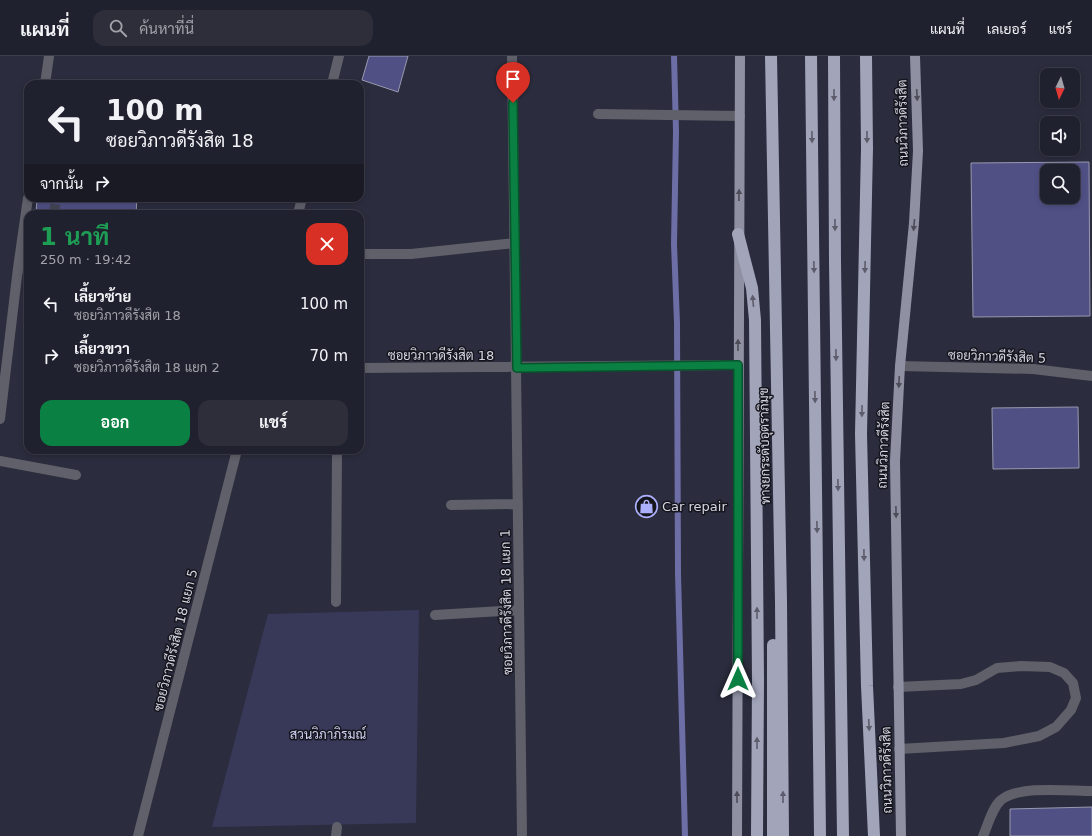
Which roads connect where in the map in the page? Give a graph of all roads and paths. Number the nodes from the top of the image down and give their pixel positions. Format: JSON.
{"nodes":[{"id":1,"x":49,"y":56,"type":"edge"},
{"id":2,"x":339,"y":56,"type":"edge"},
{"id":3,"x":512,"y":56,"type":"edge"},
{"id":4,"x":740,"y":56,"type":"edge"},
{"id":5,"x":767,"y":56,"type":"edge"},
{"id":6,"x":771,"y":56,"type":"edge"},
{"id":7,"x":811,"y":56,"type":"edge"},
{"id":8,"x":834,"y":56,"type":"edge"},
{"id":9,"x":866,"y":56,"type":"edge"},
{"id":10,"x":915,"y":56,"type":"edge"},
{"id":11,"x":46,"y":80,"type":"edge"},
{"id":12,"x":333,"y":80,"type":"edge"},
{"id":13,"x":598,"y":114,"type":"dead end"},
{"id":14,"x":740,"y":116,"type":"junction"},
{"id":15,"x":24,"y":226,"type":"edge"},
{"id":16,"x":738,"y":234,"type":"junction"},
{"id":17,"x":515,"y":243,"type":"junction"},
{"id":18,"x":364,"y":254,"type":"edge"},
{"id":19,"x":738,"y":365,"type":"junction"},
{"id":20,"x":900,"y":366,"type":"junction"},
{"id":21,"x":364,"y":368,"type":"edge"},
{"id":22,"x":517,"y":368,"type":"junction"},
{"id":23,"x":1092,"y":376,"type":"edge"},
{"id":24,"x":0,"y":420,"type":"edge"},
{"id":25,"x":236,"y":454,"type":"edge"},
{"id":26,"x":337,"y":454,"type":"edge"},
{"id":27,"x":0,"y":461,"type":"edge"},
{"id":28,"x":76,"y":475,"type":"dead end"},
{"id":29,"x":518,"y":504,"type":"junction"},
{"id":30,"x":451,"y":506,"type":"dead end"},
{"id":31,"x":336,"y":602,"type":"dead end"},
{"id":32,"x":519,"y":610,"type":"junction"},
{"id":33,"x":435,"y":615,"type":"dead end"},
{"id":34,"x":898,"y":687,"type":"junction"},
{"id":35,"x":900,"y":749,"type":"junction"},
{"id":36,"x":1092,"y":791,"type":"edge"},
{"id":37,"x":757,"y":830,"type":"edge"},
{"id":38,"x":138,"y":836,"type":"edge"},
{"id":39,"x":522,"y":836,"type":"edge"},
{"id":40,"x":737,"y":836,"type":"edge"},
{"id":41,"x":773,"y":836,"type":"edge"},
{"id":42,"x":783,"y":836,"type":"edge"},
{"id":43,"x":820,"y":836,"type":"edge"},
{"id":44,"x":843,"y":836,"type":"edge"},
{"id":45,"x":874,"y":836,"type":"edge"},
{"id":46,"x":901,"y":836,"type":"edge"},
{"id":47,"x":983,"y":836,"type":"edge"}],
"edges":[{"from":1,"to":11,"type":"street"},
{"from":2,"to":12,"type":"street"},
{"from":3,"to":17,"type":"street","name":"ซอยวิภาวดีรังสิต 18 แยก 1"},
{"from":4,"to":14,"type":"main road"},
{"from":5,"to":41,"type":"highway"},
{"from":42,"to":6,"type":"highway","name":"ทางยกระดับอุตราภิมุข","one_way":true},
{"from":7,"to":43,"type":"highway","one_way":true},
{"from":8,"to":44,"type":"highway","one_way":true},
{"from":9,"to":45,"type":"highway","one_way":true},
{"from":10,"to":20,"type":"main road","name":"ถนนวิภาวดีรังสิต","one_way":true},
{"from":13,"to":14,"type":"street"},
{"from":16,"to":14,"type":"main road","one_way":true},
{"from":15,"to":24,"type":"street"},
{"from":19,"to":16,"type":"main road","one_way":true},
{"from":37,"to":16,"type":"highway","one_way":true},
{"from":17,"to":18,"type":"street"},
{"from":17,"to":22,"type":"street","name":"ซอยวิภาวดีรังสิต 18 แยก 1"},
{"from":19,"to":22,"type":"street","name":"ซอยวิภาวดีรังสิต 18"},
{"from":40,"to":19,"type":"main road","one_way":true},
{"from":20,"to":23,"type":"street","name":"ซอยวิภาวดีรังสิต 5"},
{"from":20,"to":34,"type":"main road","name":"ถนนวิภาวดีรังสิต","one_way":true},
{"from":21,"to":22,"type":"street","name":"ซอยวิภาวดีรังสิต 18"},
{"from":22,"to":29,"type":"street","name":"ซอยวิภาวดีรังสิต 18 แยก 1"},
{"from":25,"to":38,"type":"street","name":"ซอยวิภาวดีรังสิต 18 แยก 5"},
{"from":26,"to":31,"type":"street"},
{"from":27,"to":28,"type":"street"},
{"from":29,"to":30,"type":"street"},
{"from":29,"to":32,"type":"street","name":"ซอยวิภาวดีรังสิต 18 แยก 1"},
{"from":32,"to":33,"type":"street"},
{"from":32,"to":39,"type":"street","name":"ซอยวิภาวดีรังสิต 18 แยก 1"},
{"from":34,"to":35,"type":"main road","name":"ถนนวิภาวดีรังสิต"},
{"from":34,"to":35,"type":"street"},
{"from":35,"to":46,"type":"main road","name":"ถนนวิภาวดีรังสิต"},
{"from":36,"to":47,"type":"street"}]}
